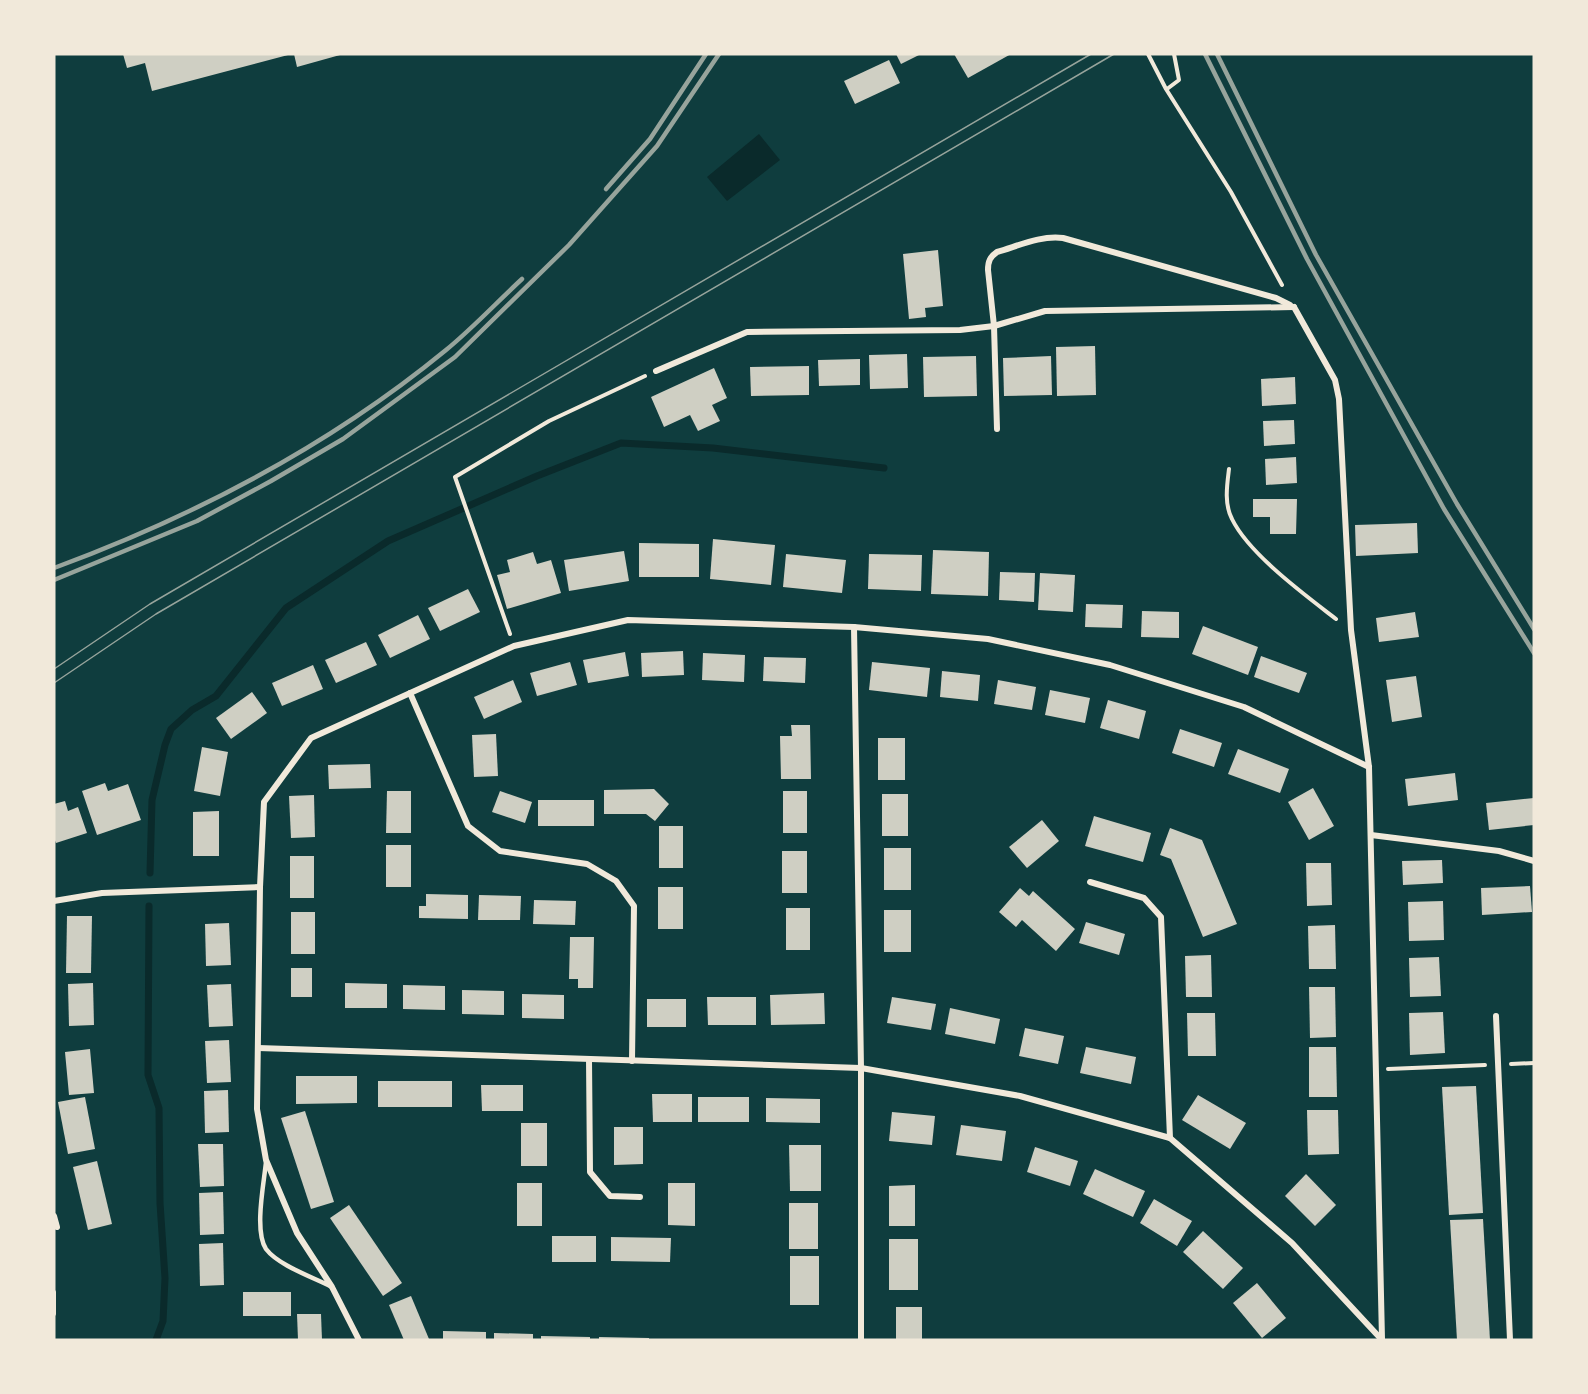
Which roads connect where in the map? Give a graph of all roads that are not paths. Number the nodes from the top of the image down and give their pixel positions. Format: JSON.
{"nodes":[{"id":1,"x":1294,"y":307,"type":"junction"},
{"id":2,"x":994,"y":326,"type":"junction"},
{"id":3,"x":656,"y":370,"type":"road end"},
{"id":4,"x":997,"y":429,"type":"dead end"},
{"id":5,"x":854,"y":627,"type":"junction"},
{"id":6,"x":410,"y":693,"type":"junction"},
{"id":7,"x":1369,"y":767,"type":"junction"},
{"id":8,"x":1371,"y":835,"type":"junction"},
{"id":9,"x":1534,"y":861,"type":"edge"},
{"id":10,"x":1090,"y":882,"type":"dead end"},
{"id":11,"x":260,"y":887,"type":"junction"},
{"id":12,"x":54,"y":901,"type":"edge"},
{"id":13,"x":1496,"y":1016,"type":"dead end"},
{"id":14,"x":258,"y":1048,"type":"junction"},
{"id":15,"x":589,"y":1059,"type":"junction"},
{"id":16,"x":632,"y":1061,"type":"junction"},
{"id":17,"x":861,"y":1068,"type":"junction"},
{"id":18,"x":1170,"y":1138,"type":"junction"},
{"id":19,"x":266,"y":1160,"type":"junction"},
{"id":20,"x":640,"y":1197,"type":"dead end"},
{"id":21,"x":54,"y":1216,"type":"edge"},
{"id":22,"x":57,"y":1227,"type":"dead end"},
{"id":23,"x":332,"y":1287,"type":"junction"},
{"id":24,"x":359,"y":1340,"type":"edge"},
{"id":25,"x":861,"y":1340,"type":"edge"},
{"id":26,"x":1383,"y":1340,"type":"edge"},
{"id":27,"x":1510,"y":1340,"type":"edge"}],
"edges":[{"from":1,"to":2,"type":"street"},
{"from":1,"to":2,"type":"street"},
{"from":1,"to":7,"type":"street"},
{"from":2,"to":3,"type":"street"},
{"from":2,"to":4,"type":"street"},
{"from":5,"to":6,"type":"street"},
{"from":5,"to":7,"type":"street"},
{"from":5,"to":17,"type":"street"},
{"from":6,"to":11,"type":"street"},
{"from":6,"to":16,"type":"street"},
{"from":7,"to":8,"type":"street"},
{"from":8,"to":9,"type":"street"},
{"from":8,"to":26,"type":"street"},
{"from":10,"to":18,"type":"street"},
{"from":11,"to":12,"type":"street"},
{"from":11,"to":14,"type":"street"},
{"from":13,"to":27,"type":"street"},
{"from":14,"to":15,"type":"street"},
{"from":14,"to":19,"type":"street"},
{"from":15,"to":16,"type":"street"},
{"from":15,"to":20,"type":"street"},
{"from":16,"to":17,"type":"street"},
{"from":17,"to":18,"type":"street"},
{"from":17,"to":25,"type":"street"},
{"from":18,"to":26,"type":"street"},
{"from":19,"to":23,"type":"street"},
{"from":19,"to":23,"type":"lane"},
{"from":21,"to":22,"type":"street"},
{"from":23,"to":24,"type":"street"}]}
